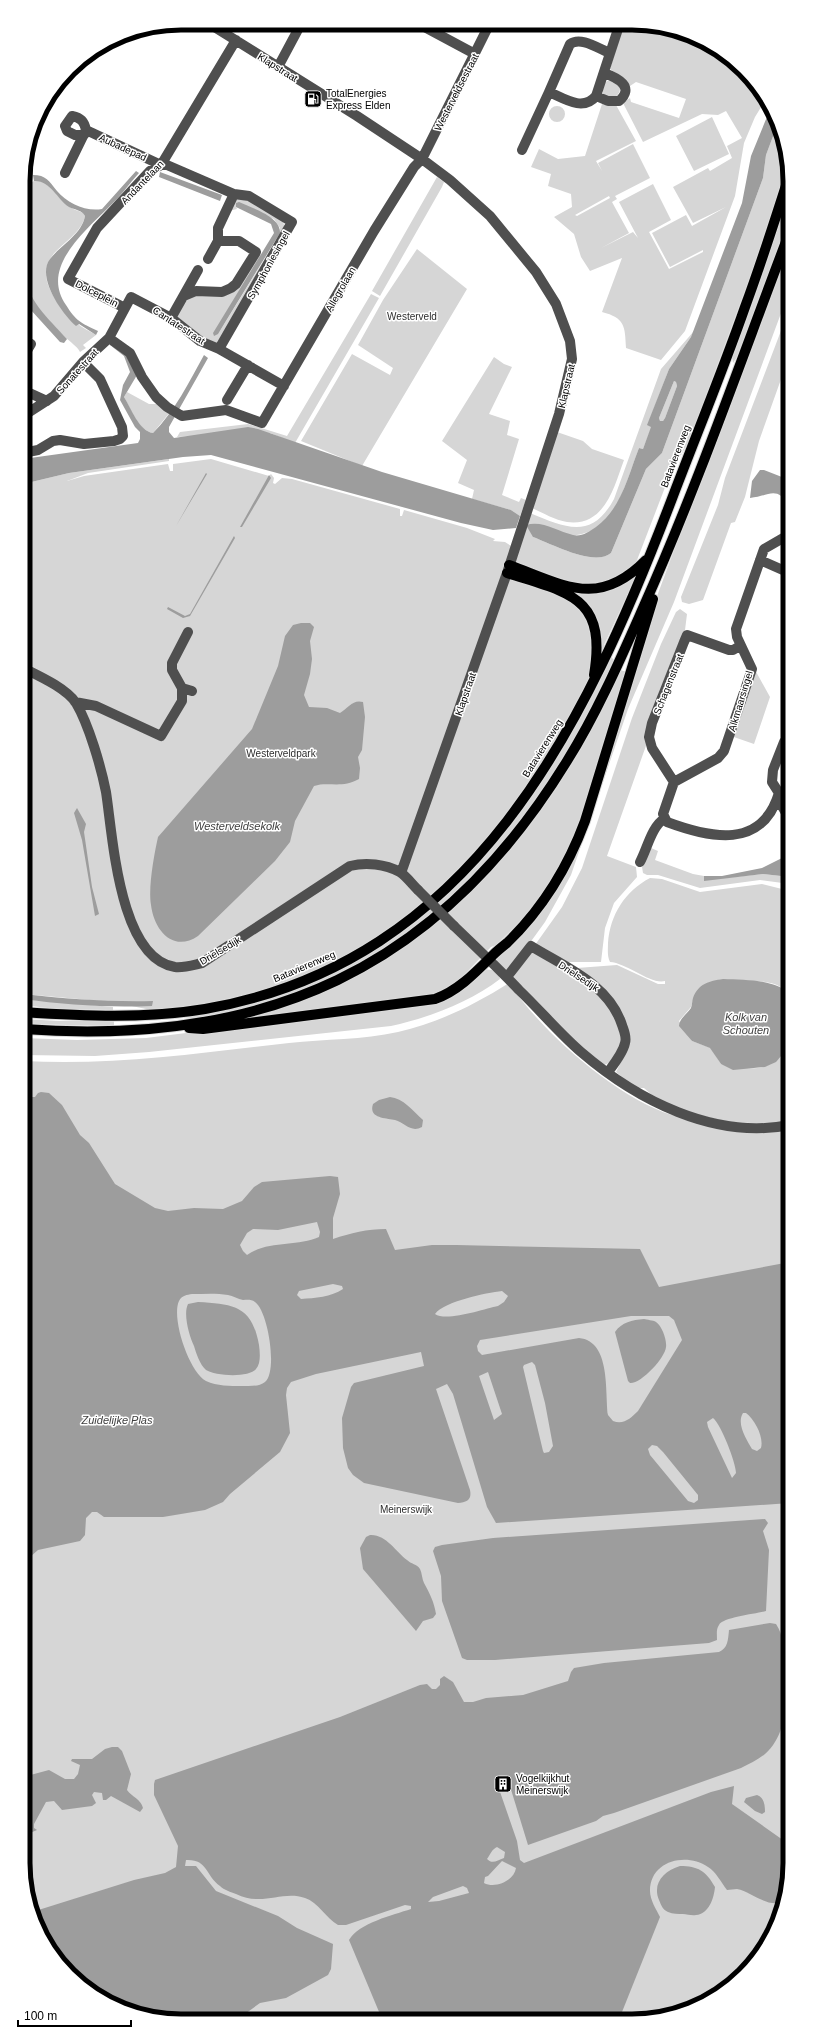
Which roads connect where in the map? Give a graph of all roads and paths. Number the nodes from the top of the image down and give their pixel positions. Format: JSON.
{"nodes":[{"id":1,"x":220,"y":30,"type":"edge"},
{"id":2,"x":298,"y":30,"type":"edge"},
{"id":3,"x":430,"y":30,"type":"edge"},
{"id":4,"x":487,"y":30,"type":"edge"},
{"id":5,"x":618,"y":30,"type":"edge"},
{"id":6,"x":236,"y":40,"type":"junction"},
{"id":7,"x":610,"y":53,"type":"junction"},
{"id":8,"x":475,"y":54,"type":"junction"},
{"id":9,"x":278,"y":67,"type":"junction"},
{"id":10,"x":604,"y":73,"type":"junction"},
{"id":11,"x":548,"y":92,"type":"junction"},
{"id":12,"x":596,"y":96,"type":"junction"},
{"id":13,"x":85,"y":132,"type":"junction"},
{"id":14,"x":522,"y":150,"type":"dead end"},
{"id":15,"x":422,"y":159,"type":"junction"},
{"id":16,"x":161,"y":165,"type":"junction"},
{"id":17,"x":65,"y":173,"type":"dead end"},
{"id":18,"x":234,"y":194,"type":"junction"},
{"id":19,"x":783,"y":194,"type":"edge"},
{"id":20,"x":218,"y":241,"type":"junction"},
{"id":21,"x":783,"y":250,"type":"edge"},
{"id":22,"x":208,"y":259,"type":"dead end"},
{"id":23,"x":198,"y":270,"type":"dead end"},
{"id":24,"x":68,"y":279,"type":"joint"},
{"id":25,"x":131,"y":296,"type":"joint"},
{"id":26,"x":184,"y":296,"type":"junction"},
{"id":27,"x":125,"y":308,"type":"junction"},
{"id":28,"x":171,"y":318,"type":"junction"},
{"id":29,"x":109,"y":338,"type":"junction"},
{"id":30,"x":219,"y":349,"type":"junction"},
{"id":31,"x":83,"y":362,"type":"junction"},
{"id":32,"x":248,"y":365,"type":"junction"},
{"id":33,"x":284,"y":386,"type":"junction"},
{"id":34,"x":30,"y":393,"type":"edge"},
{"id":35,"x":47,"y":400,"type":"junction"},
{"id":36,"x":227,"y":400,"type":"dead end"},
{"id":37,"x":30,"y":411,"type":"edge"},
{"id":38,"x":30,"y":452,"type":"edge"},
{"id":39,"x":783,"y":538,"type":"edge"},
{"id":40,"x":650,"y":555,"type":"junction"},
{"id":41,"x":760,"y":560,"type":"junction"},
{"id":42,"x":508,"y":569,"type":"junction"},
{"id":43,"x":783,"y":571,"type":"edge"},
{"id":44,"x":654,"y":583,"type":"junction"},
{"id":45,"x":188,"y":632,"type":"dead end"},
{"id":46,"x":740,"y":646,"type":"junction"},
{"id":47,"x":30,"y":672,"type":"edge"},
{"id":48,"x":592,"y":684,"type":"junction"},
{"id":49,"x":182,"y":688,"type":"junction"},
{"id":50,"x":192,"y":691,"type":"dead end"},
{"id":51,"x":75,"y":702,"type":"junction"},
{"id":52,"x":783,"y":745,"type":"edge"},
{"id":53,"x":674,"y":782,"type":"junction"},
{"id":54,"x":775,"y":804,"type":"junction"},
{"id":55,"x":783,"y":808,"type":"edge"},
{"id":56,"x":664,"y":819,"type":"junction"},
{"id":57,"x":640,"y":862,"type":"dead end"},
{"id":58,"x":401,"y":873,"type":"junction"},
{"id":59,"x":488,"y":960,"type":"junction"},
{"id":60,"x":507,"y":977,"type":"junction"},
{"id":61,"x":30,"y":1012,"type":"edge"},
{"id":62,"x":171,"y":1027,"type":"junction"},
{"id":63,"x":30,"y":1029,"type":"edge"},
{"id":64,"x":608,"y":1072,"type":"junction"},
{"id":65,"x":783,"y":1125,"type":"edge"}],
"edges":[{"from":1,"to":6,"type":"street","name":"Klapstraat"},
{"from":2,"to":9,"type":"street"},
{"from":3,"to":8,"type":"street"},
{"from":4,"to":8,"type":"street","name":"Westerveldsestraat"},
{"from":5,"to":7,"type":"street"},
{"from":6,"to":9,"type":"street","name":"Klapstraat"},
{"from":6,"to":16,"type":"street","name":"Andantelaan"},
{"from":7,"to":10,"type":"street"},
{"from":7,"to":11,"type":"street"},
{"from":8,"to":15,"type":"street","name":"Westerveldsestraat"},
{"from":9,"to":15,"type":"street","name":"Klapstraat"},
{"from":10,"to":12,"type":"street"},
{"from":10,"to":12,"type":"street"},
{"from":11,"to":12,"type":"street"},
{"from":11,"to":14,"type":"street"},
{"from":13,"to":13,"type":"street","name":"Aubadepad"},
{"from":13,"to":16,"type":"street","name":"Aubadepad"},
{"from":13,"to":17,"type":"street"},
{"from":15,"to":33,"type":"street","name":"Allegrolaan"},
{"from":15,"to":42,"type":"street","name":"Klapstraat"},
{"from":16,"to":18,"type":"street","name":"Symphoniesingel"},
{"from":16,"to":24,"type":"street","name":"Andantelaan"},
{"from":18,"to":20,"type":"street"},
{"from":18,"to":30,"type":"street","name":"Symphoniesingel"},
{"from":19,"to":40,"type":"main road","name":"Batavierenweg"},
{"from":20,"to":22,"type":"street"},
{"from":20,"to":26,"type":"street"},
{"from":21,"to":44,"type":"main road"},
{"from":23,"to":26,"type":"street"},
{"from":24,"to":27,"type":"street","name":"Dolceplein"},
{"from":25,"to":27,"type":"street","name":"Dolceplein"},
{"from":25,"to":28,"type":"street","name":"Cantatestraat"},
{"from":26,"to":28,"type":"street"},
{"from":27,"to":29,"type":"street","name":"Dolceplein"},
{"from":28,"to":30,"type":"street","name":"Cantatestraat"},
{"from":29,"to":31,"type":"street","name":"Sonatestraat"},
{"from":29,"to":33,"type":"street","name":"Allegrolaan"},
{"from":30,"to":32,"type":"street","name":"Cantatestraat"},
{"from":31,"to":35,"type":"street","name":"Sonatestraat"},
{"from":31,"to":38,"type":"street"},
{"from":32,"to":33,"type":"street","name":"Cantatestraat"},
{"from":32,"to":36,"type":"street"},
{"from":34,"to":35,"type":"street"},
{"from":35,"to":37,"type":"street","name":"Sonatestraat"},
{"from":39,"to":41,"type":"street","name":"Alkmaarsingel"},
{"from":40,"to":42,"type":"main road"},
{"from":40,"to":48,"type":"main road","name":"Batavierenweg"},
{"from":41,"to":43,"type":"street"},
{"from":41,"to":46,"type":"street","name":"Alkmaarsingel"},
{"from":42,"to":48,"type":"main road"},
{"from":42,"to":58,"type":"street","name":"Klapstraat"},
{"from":44,"to":59,"type":"main road"},
{"from":44,"to":62,"type":"main road"},
{"from":45,"to":49,"type":"street"},
{"from":46,"to":53,"type":"street","name":"Alkmaarsingel"},
{"from":46,"to":53,"type":"street","name":"Schagenstraat"},
{"from":47,"to":51,"type":"street","name":"Drielsedijk"},
{"from":48,"to":61,"type":"main road","name":"Batavierenweg"},
{"from":49,"to":50,"type":"street"},
{"from":49,"to":51,"type":"street"},
{"from":51,"to":58,"type":"street","name":"Drielsedijk"},
{"from":52,"to":54,"type":"street"},
{"from":53,"to":56,"type":"street"},
{"from":54,"to":55,"type":"street"},
{"from":54,"to":56,"type":"street"},
{"from":56,"to":57,"type":"street"},
{"from":58,"to":59,"type":"street","name":"Drielsedijk","bridge":true},
{"from":59,"to":60,"type":"street","name":"Drielsedijk"},
{"from":59,"to":62,"type":"main road"},
{"from":60,"to":64,"type":"street","name":"Drielsedijk"},
{"from":60,"to":64,"type":"street","name":"Drielsedijk"},
{"from":62,"to":63,"type":"main road"},
{"from":64,"to":65,"type":"street","name":"Drielsedijk"}]}
